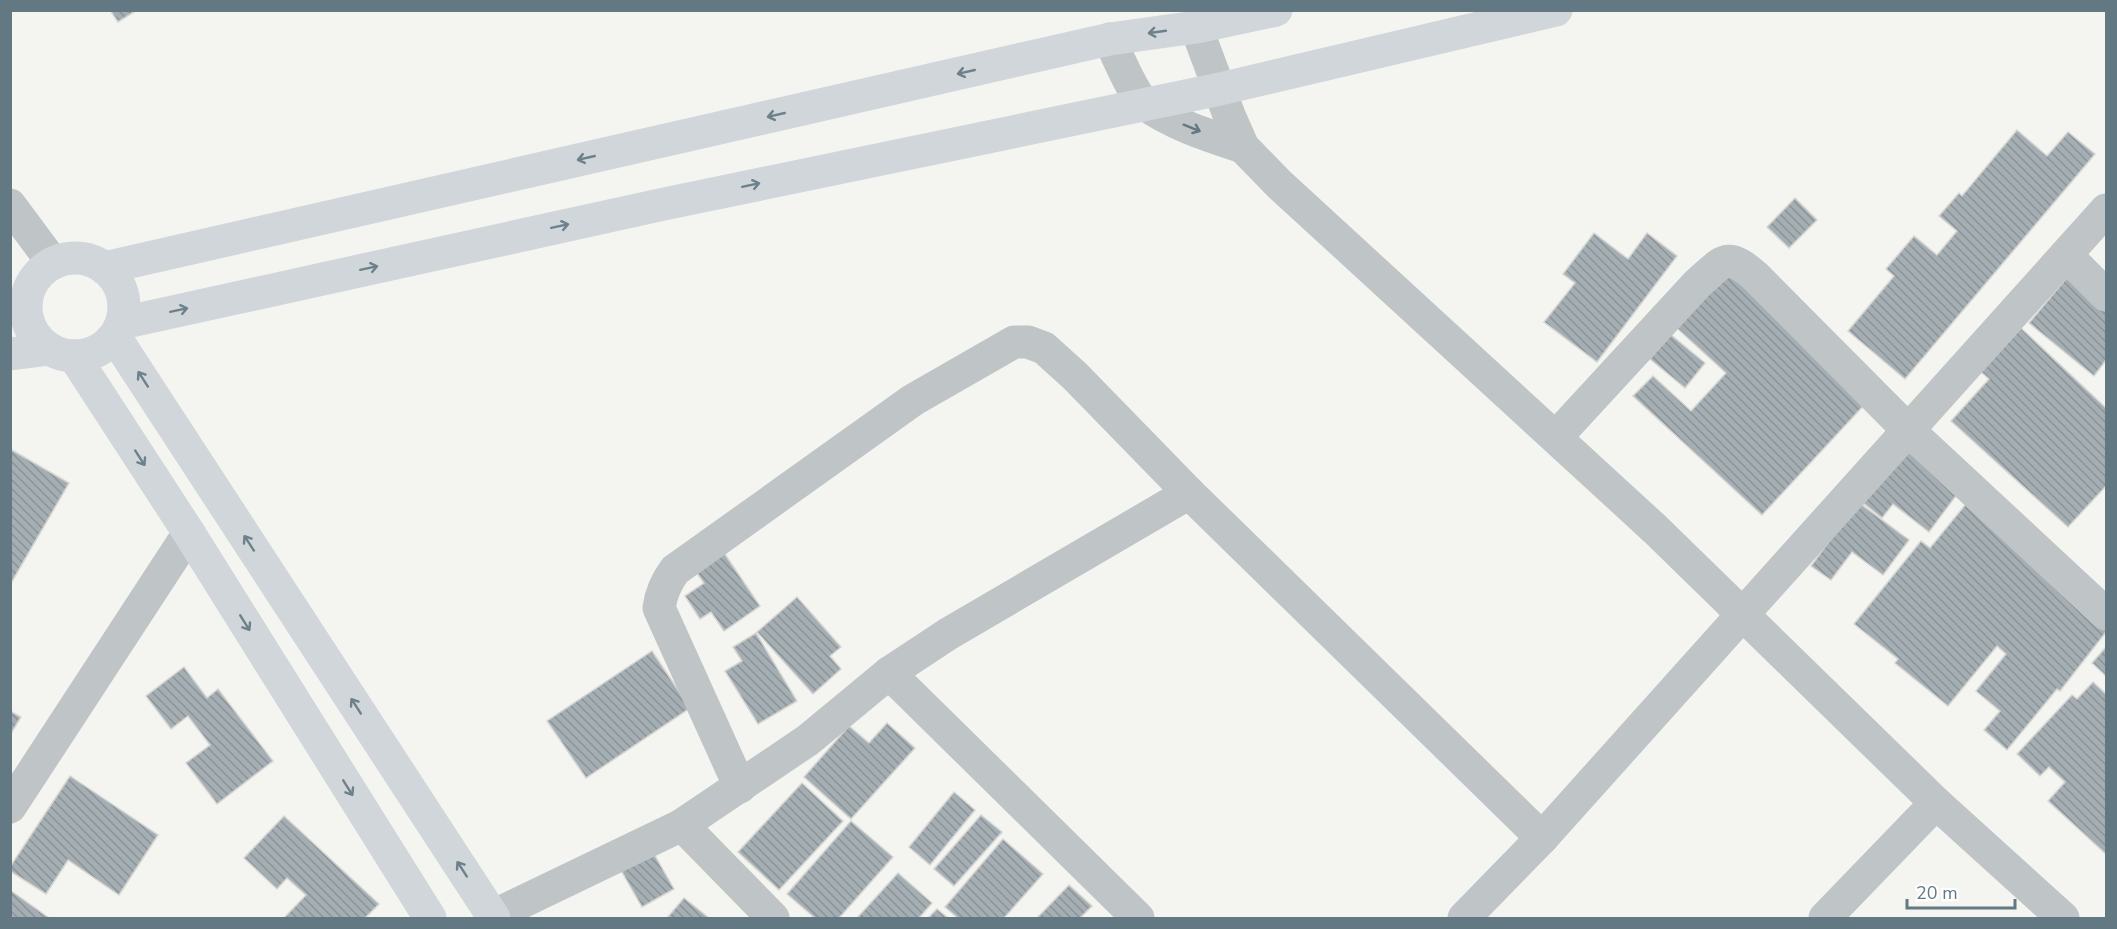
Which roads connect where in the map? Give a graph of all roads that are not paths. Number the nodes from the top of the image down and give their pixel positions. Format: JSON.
{"nodes":[{"id":1,"x":1276,"y":10,"type":"edge"},
{"id":2,"x":1556,"y":10,"type":"edge"},
{"id":3,"x":1197,"y":27,"type":"junction"},
{"id":4,"x":1110,"y":39,"type":"junction"},
{"id":5,"x":1220,"y":89,"type":"junction"},
{"id":6,"x":1144,"y":103,"type":"junction"},
{"id":7,"x":1243,"y":147,"type":"junction"},
{"id":8,"x":10,"y":206,"type":"edge"},
{"id":9,"x":2106,"y":210,"type":"edge"},
{"id":10,"x":2066,"y":255,"type":"junction"},
{"id":11,"x":104,"y":268,"type":"junction"},
{"id":12,"x":33,"y":276,"type":"edge"},
{"id":13,"x":2106,"y":295,"type":"edge"},
{"id":14,"x":118,"y":330,"type":"junction"},
{"id":15,"x":62,"y":353,"type":"junction"},
{"id":16,"x":10,"y":354,"type":"edge"},
{"id":17,"x":1907,"y":429,"type":"junction"},
{"id":18,"x":1556,"y":437,"type":"junction"},
{"id":19,"x":1189,"y":493,"type":"junction"},
{"id":20,"x":189,"y":533,"type":"junction"},
{"id":21,"x":2106,"y":614,"type":"edge"},
{"id":22,"x":1742,"y":615,"type":"junction"},
{"id":23,"x":889,"y":673,"type":"junction"},
{"id":24,"x":740,"y":787,"type":"junction"},
{"id":25,"x":1936,"y":803,"type":"junction"},
{"id":26,"x":10,"y":807,"type":"edge"},
{"id":27,"x":682,"y":825,"type":"junction"},
{"id":28,"x":1542,"y":838,"type":"junction"},
{"id":29,"x":493,"y":917,"type":"edge"},
{"id":30,"x":430,"y":918,"type":"edge"},
{"id":31,"x":773,"y":918,"type":"edge"},
{"id":32,"x":1138,"y":918,"type":"edge"},
{"id":33,"x":1464,"y":918,"type":"edge"},
{"id":34,"x":1825,"y":918,"type":"edge"},
{"id":35,"x":2063,"y":918,"type":"edge"}],
"edges":[{"from":1,"to":3,"type":"main road"},
{"from":2,"to":5,"type":"main road"},
{"from":3,"to":4,"type":"main road","one_way":true},
{"from":3,"to":5,"type":"street"},
{"from":4,"to":6,"type":"street"},
{"from":4,"to":11,"type":"main road","one_way":true},
{"from":5,"to":6,"type":"main road"},
{"from":5,"to":7,"type":"street"},
{"from":6,"to":7,"type":"street","one_way":true},
{"from":14,"to":6,"type":"main road","one_way":true},
{"from":7,"to":18,"type":"street"},
{"from":8,"to":12,"type":"street"},
{"from":9,"to":10,"type":"street"},
{"from":10,"to":13,"type":"street"},
{"from":10,"to":17,"type":"street"},
{"from":11,"to":12,"type":"main road"},
{"from":11,"to":14,"type":"main road"},
{"from":12,"to":15,"type":"main road"},
{"from":14,"to":15,"type":"main road"},
{"from":29,"to":14,"type":"main road","one_way":true},
{"from":15,"to":16,"type":"main road"},
{"from":15,"to":20,"type":"main road","one_way":true},
{"from":17,"to":18,"type":"street"},
{"from":17,"to":21,"type":"street"},
{"from":17,"to":22,"type":"street"},
{"from":18,"to":22,"type":"street"},
{"from":19,"to":23,"type":"street"},
{"from":19,"to":24,"type":"street"},
{"from":19,"to":28,"type":"street"},
{"from":20,"to":26,"type":"street"},
{"from":20,"to":30,"type":"main road","one_way":true},
{"from":22,"to":25,"type":"street"},
{"from":22,"to":28,"type":"street"},
{"from":23,"to":24,"type":"street"},
{"from":23,"to":32,"type":"street"},
{"from":24,"to":27,"type":"street"},
{"from":25,"to":34,"type":"street"},
{"from":25,"to":35,"type":"street"},
{"from":27,"to":29,"type":"street"},
{"from":27,"to":31,"type":"street"},
{"from":28,"to":33,"type":"street"}]}
